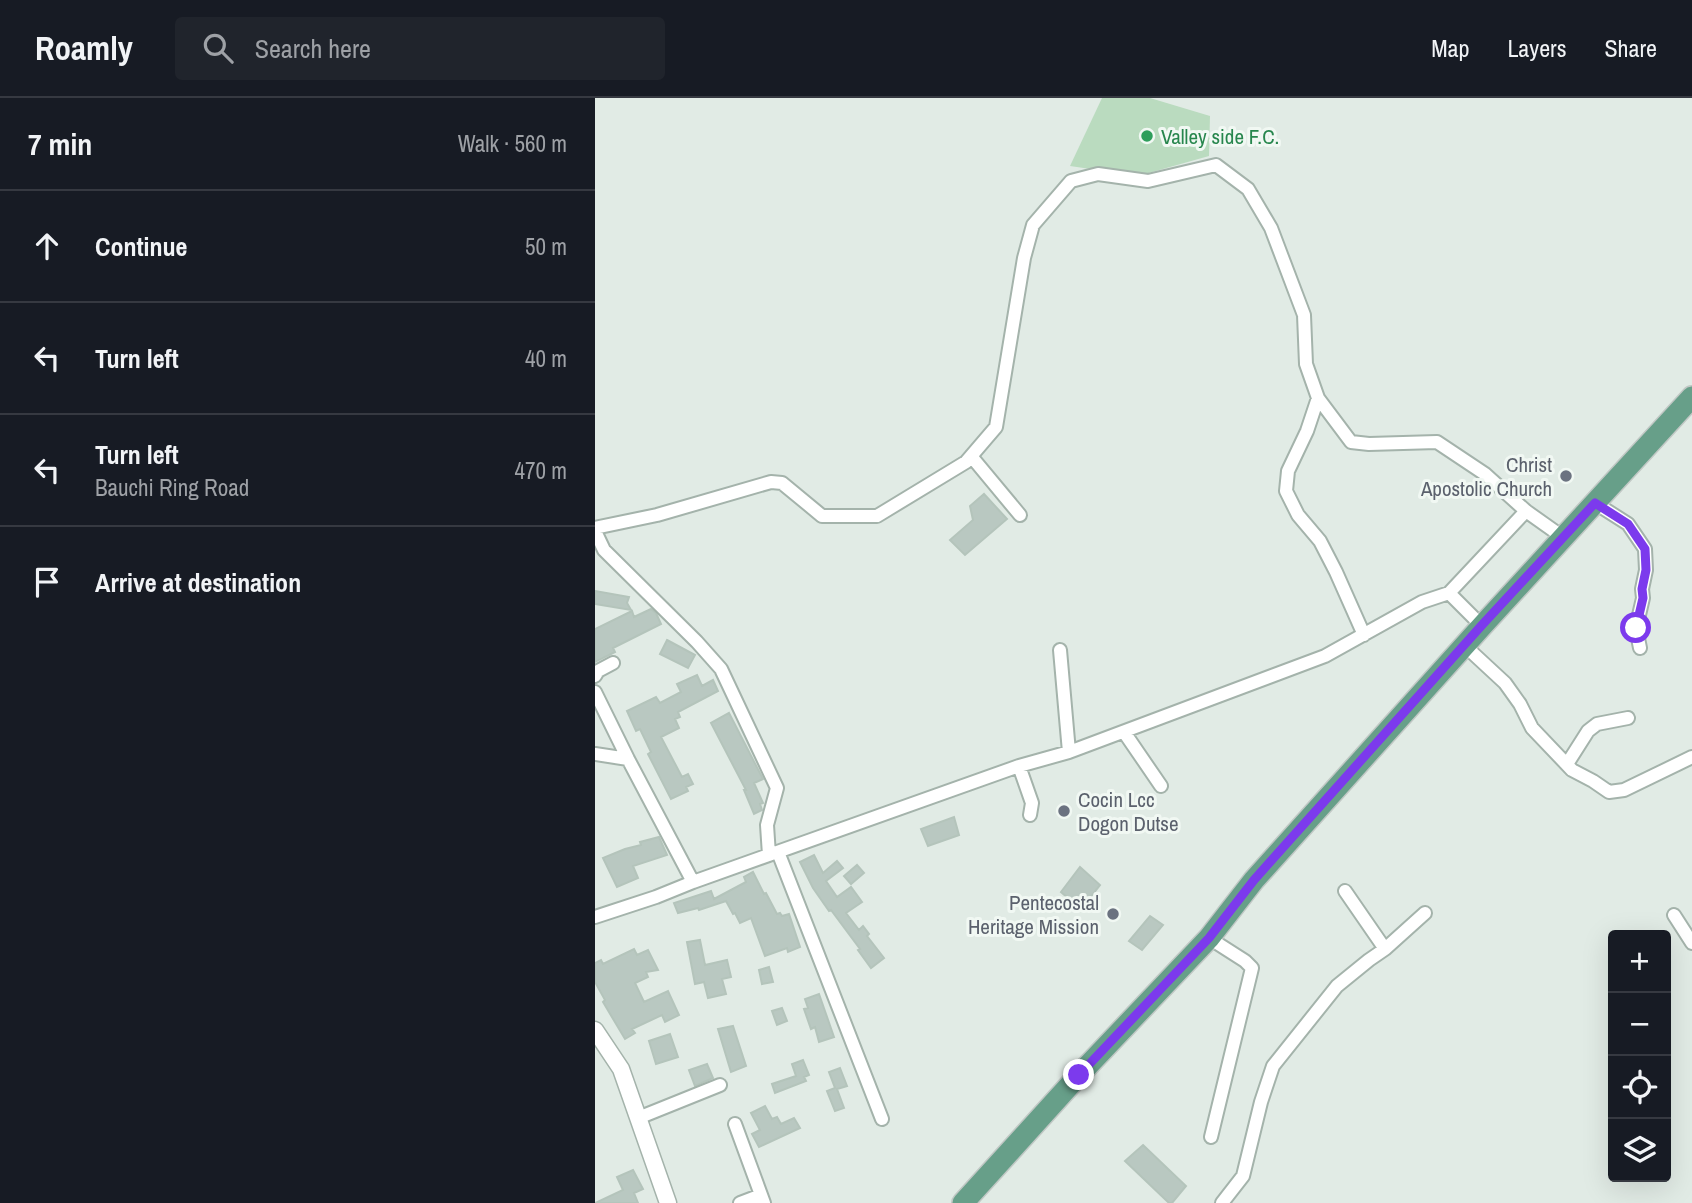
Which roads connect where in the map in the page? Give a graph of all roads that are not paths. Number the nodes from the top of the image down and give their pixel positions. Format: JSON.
{"nodes":[{"id":1,"x":1692,"y":397,"type":"edge"},
{"id":2,"x":1318,"y":398,"type":"junction"},
{"id":3,"x":971,"y":456,"type":"junction"},
{"id":4,"x":1595,"y":503,"type":"junction"},
{"id":5,"x":1527,"y":511,"type":"junction"},
{"id":6,"x":1020,"y":515,"type":"dead end"},
{"id":7,"x":595,"y":530,"type":"edge"},
{"id":8,"x":1564,"y":538,"type":"junction"},
{"id":9,"x":1449,"y":593,"type":"junction"},
{"id":10,"x":1482,"y":625,"type":"junction"},
{"id":11,"x":1364,"y":635,"type":"junction"},
{"id":12,"x":1464,"y":645,"type":"junction"},
{"id":13,"x":1640,"y":648,"type":"dead end"},
{"id":14,"x":1060,"y":650,"type":"dead end"},
{"id":15,"x":613,"y":663,"type":"dead end"},
{"id":16,"x":595,"y":676,"type":"edge"},
{"id":17,"x":595,"y":692,"type":"edge"},
{"id":18,"x":1628,"y":718,"type":"dead end"},
{"id":19,"x":1124,"y":732,"type":"junction"},
{"id":20,"x":1069,"y":752,"type":"junction"},
{"id":21,"x":595,"y":754,"type":"edge"},
{"id":22,"x":1692,"y":757,"type":"edge"},
{"id":23,"x":628,"y":760,"type":"junction"},
{"id":24,"x":1567,"y":764,"type":"junction"},
{"id":25,"x":1019,"y":766,"type":"junction"},
{"id":26,"x":1161,"y":786,"type":"dead end"},
{"id":27,"x":1030,"y":814,"type":"dead end"},
{"id":28,"x":773,"y":854,"type":"junction"},
{"id":29,"x":693,"y":882,"type":"junction"},
{"id":30,"x":1345,"y":891,"type":"dead end"},
{"id":31,"x":1425,"y":913,"type":"dead end"},
{"id":32,"x":1674,"y":915,"type":"dead end"},
{"id":33,"x":595,"y":916,"type":"edge"},
{"id":34,"x":1209,"y":938,"type":"junction"},
{"id":35,"x":1692,"y":943,"type":"edge"},
{"id":36,"x":1385,"y":949,"type":"junction"},
{"id":37,"x":595,"y":1030,"type":"edge"},
{"id":38,"x":720,"y":1085,"type":"dead end"},
{"id":39,"x":638,"y":1118,"type":"junction"},
{"id":40,"x":882,"y":1119,"type":"dead end"},
{"id":41,"x":735,"y":1124,"type":"dead end"},
{"id":42,"x":1211,"y":1137,"type":"dead end"},
{"id":43,"x":762,"y":1199,"type":"edge"},
{"id":44,"x":668,"y":1203,"type":"edge"},
{"id":45,"x":740,"y":1203,"type":"edge"},
{"id":46,"x":963,"y":1203,"type":"edge"},
{"id":47,"x":1222,"y":1203,"type":"edge"}],
"edges":[{"from":1,"to":4,"type":"main road"},
{"from":2,"to":3,"type":"street"},
{"from":2,"to":5,"type":"street"},
{"from":2,"to":11,"type":"street"},
{"from":3,"to":6,"type":"street"},
{"from":3,"to":7,"type":"street"},
{"from":4,"to":8,"type":"main road"},
{"from":4,"to":13,"type":"street"},
{"from":5,"to":8,"type":"street"},
{"from":5,"to":9,"type":"street"},
{"from":7,"to":28,"type":"street"},
{"from":8,"to":10,"type":"main road"},
{"from":9,"to":10,"type":"street"},
{"from":9,"to":11,"type":"street"},
{"from":10,"to":12,"type":"main road"},
{"from":11,"to":19,"type":"street"},
{"from":12,"to":24,"type":"street"},
{"from":12,"to":34,"type":"main road"},
{"from":14,"to":20,"type":"street"},
{"from":15,"to":16,"type":"street"},
{"from":17,"to":23,"type":"street"},
{"from":18,"to":24,"type":"street"},
{"from":19,"to":20,"type":"street"},
{"from":19,"to":26,"type":"street"},
{"from":20,"to":25,"type":"street"},
{"from":21,"to":23,"type":"street"},
{"from":22,"to":24,"type":"street"},
{"from":23,"to":29,"type":"street"},
{"from":25,"to":27,"type":"street"},
{"from":25,"to":28,"type":"street"},
{"from":28,"to":29,"type":"street"},
{"from":28,"to":40,"type":"street"},
{"from":29,"to":33,"type":"street"},
{"from":30,"to":36,"type":"street"},
{"from":31,"to":36,"type":"street"},
{"from":32,"to":35,"type":"street"},
{"from":34,"to":42,"type":"street"},
{"from":34,"to":46,"type":"main road"},
{"from":36,"to":47,"type":"street"},
{"from":37,"to":39,"type":"street"},
{"from":38,"to":39,"type":"street"},
{"from":39,"to":44,"type":"street"},
{"from":41,"to":43,"type":"street"},
{"from":43,"to":45,"type":"street"}]}
